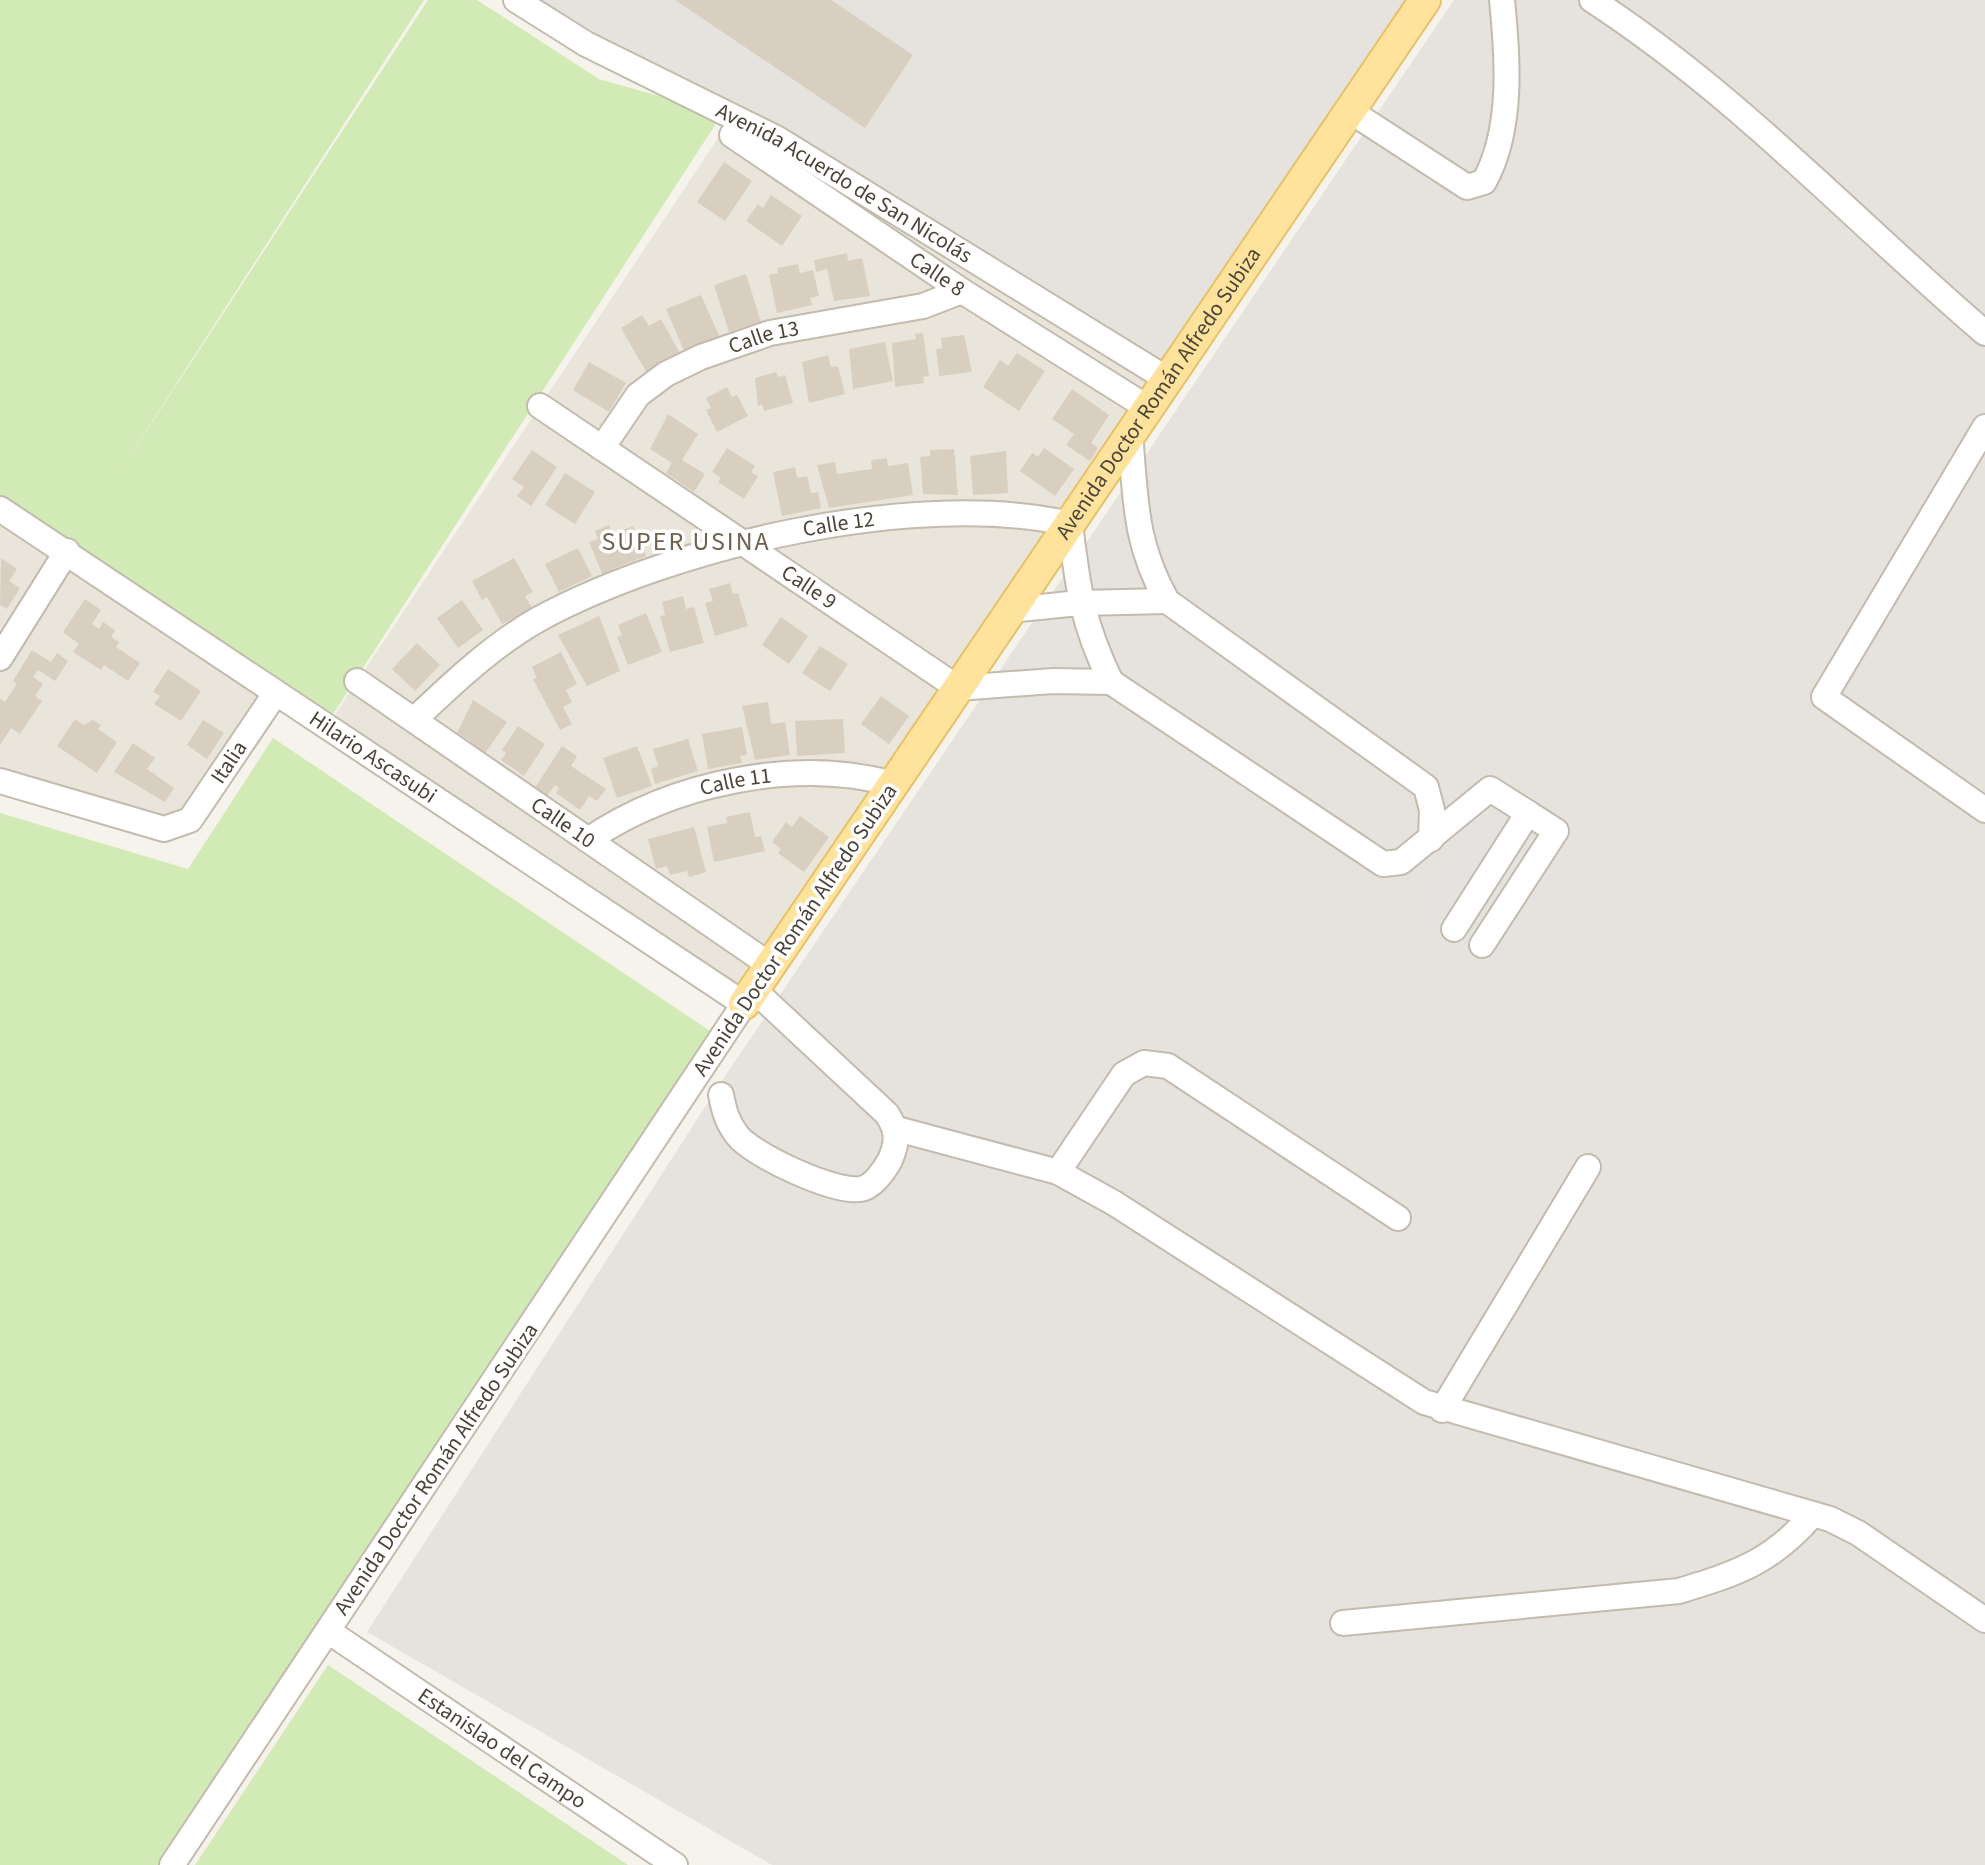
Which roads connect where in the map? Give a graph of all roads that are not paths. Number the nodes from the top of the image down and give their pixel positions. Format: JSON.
{"nodes":[{"id":1,"x":516,"y":0,"type":"edge"},
{"id":2,"x":1425,"y":0,"type":"edge"},
{"id":3,"x":1502,"y":0,"type":"edge"},
{"id":4,"x":1592,"y":0,"type":"edge"},
{"id":5,"x":1350,"y":111,"type":"junction"},
{"id":6,"x":732,"y":135,"type":"dead end"},
{"id":7,"x":962,"y":291,"type":"junction"},
{"id":8,"x":1985,"y":333,"type":"edge"},
{"id":9,"x":1167,"y":379,"type":"junction"},
{"id":10,"x":540,"y":406,"type":"dead end"},
{"id":11,"x":1148,"y":408,"type":"junction"},
{"id":12,"x":1985,"y":427,"type":"edge"},
{"id":13,"x":1130,"y":434,"type":"junction"},
{"id":14,"x":602,"y":448,"type":"junction"},
{"id":15,"x":0,"y":509,"type":"edge"},
{"id":16,"x":1070,"y":524,"type":"junction"},
{"id":17,"x":745,"y":545,"type":"junction"},
{"id":18,"x":67,"y":551,"type":"junction"},
{"id":19,"x":1167,"y":601,"type":"junction"},
{"id":20,"x":1079,"y":603,"type":"junction"},
{"id":21,"x":1011,"y":610,"type":"junction"},
{"id":22,"x":0,"y":658,"type":"edge"},
{"id":23,"x":357,"y":681,"type":"dead end"},
{"id":24,"x":1111,"y":682,"type":"junction"},
{"id":25,"x":958,"y":688,"type":"junction"},
{"id":26,"x":275,"y":694,"type":"junction"},
{"id":27,"x":416,"y":718,"type":"junction"},
{"id":28,"x":0,"y":781,"type":"edge"},
{"id":29,"x":893,"y":784,"type":"junction"},
{"id":30,"x":1985,"y":810,"type":"edge"},
{"id":31,"x":1528,"y":813,"type":"junction"},
{"id":32,"x":1431,"y":839,"type":"junction"},
{"id":33,"x":588,"y":840,"type":"junction"},
{"id":34,"x":1454,"y":929,"type":"dead end"},
{"id":35,"x":1482,"y":945,"type":"dead end"},
{"id":36,"x":756,"y":986,"type":"junction"},
{"id":37,"x":721,"y":1095,"type":"dead end"},
{"id":38,"x":897,"y":1129,"type":"junction"},
{"id":39,"x":1588,"y":1167,"type":"dead end"},
{"id":40,"x":1058,"y":1172,"type":"junction"},
{"id":41,"x":1398,"y":1218,"type":"dead end"},
{"id":42,"x":1442,"y":1410,"type":"junction"},
{"id":43,"x":1813,"y":1514,"type":"junction"},
{"id":44,"x":1985,"y":1620,"type":"edge"},
{"id":45,"x":1343,"y":1623,"type":"dead end"},
{"id":46,"x":328,"y":1631,"type":"junction"},
{"id":47,"x":172,"y":1865,"type":"edge"},
{"id":48,"x":675,"y":1865,"type":"edge"}],
"edges":[{"from":1,"to":9,"type":"street","name":"Avenida Acuerdo de San Nicolás"},
{"from":2,"to":5,"type":"main road","name":"Avenida Doctor Román Alfredo Subiza"},
{"from":3,"to":5,"type":"street"},
{"from":4,"to":8,"type":"street"},
{"from":5,"to":9,"type":"main road","name":"Avenida Doctor Román Alfredo Subiza"},
{"from":6,"to":7,"type":"street","name":"Calle 8"},
{"from":7,"to":11,"type":"street","name":"Calle 8"},
{"from":7,"to":14,"type":"street","name":"Calle 13"},
{"from":9,"to":11,"type":"main road","name":"Avenida Doctor Román Alfredo Subiza"},
{"from":10,"to":14,"type":"street","name":"Calle 9"},
{"from":11,"to":13,"type":"main road","name":"Avenida Doctor Román Alfredo Subiza"},
{"from":12,"to":30,"type":"street"},
{"from":13,"to":16,"type":"main road","name":"Avenida Doctor Román Alfredo Subiza"},
{"from":13,"to":19,"type":"street"},
{"from":14,"to":17,"type":"street","name":"Calle 9"},
{"from":15,"to":18,"type":"street","name":"Hilario Ascasubi"},
{"from":16,"to":17,"type":"street","name":"Calle 12"},
{"from":16,"to":20,"type":"street"},
{"from":16,"to":21,"type":"main road","name":"Avenida Doctor Román Alfredo Subiza"},
{"from":17,"to":25,"type":"street","name":"Calle 9"},
{"from":17,"to":27,"type":"street","name":"Calle 12"},
{"from":18,"to":22,"type":"street"},
{"from":18,"to":26,"type":"street","name":"Hilario Ascasubi"},
{"from":19,"to":20,"type":"street"},
{"from":19,"to":32,"type":"street"},
{"from":20,"to":21,"type":"street"},
{"from":20,"to":24,"type":"street"},
{"from":21,"to":25,"type":"main road","name":"Avenida Doctor Román Alfredo Subiza"},
{"from":23,"to":27,"type":"street","name":"Calle 10"},
{"from":24,"to":25,"type":"street"},
{"from":24,"to":32,"type":"street"},
{"from":25,"to":29,"type":"main road","name":"Avenida Doctor Román Alfredo Subiza"},
{"from":26,"to":28,"type":"street","name":"Italia"},
{"from":26,"to":36,"type":"street","name":"Hilario Ascasubi"},
{"from":27,"to":33,"type":"street","name":"Calle 10"},
{"from":29,"to":33,"type":"street","name":"Calle 11"},
{"from":29,"to":36,"type":"main road","name":"Avenida Doctor Román Alfredo Subiza"},
{"from":31,"to":32,"type":"street"},
{"from":31,"to":34,"type":"street"},
{"from":31,"to":35,"type":"street"},
{"from":33,"to":36,"type":"street","name":"Calle 10"},
{"from":36,"to":38,"type":"street"},
{"from":36,"to":46,"type":"street","name":"Avenida Doctor Román Alfredo Subiza"},
{"from":37,"to":38,"type":"street"},
{"from":38,"to":40,"type":"street"},
{"from":39,"to":42,"type":"street"},
{"from":40,"to":41,"type":"street"},
{"from":40,"to":42,"type":"street"},
{"from":42,"to":43,"type":"street"},
{"from":43,"to":44,"type":"street"},
{"from":43,"to":45,"type":"street"},
{"from":46,"to":47,"type":"street","name":"Avenida Doctor Román Alfredo Subiza"},
{"from":46,"to":48,"type":"street","name":"Estanislao del Campo"}]}
